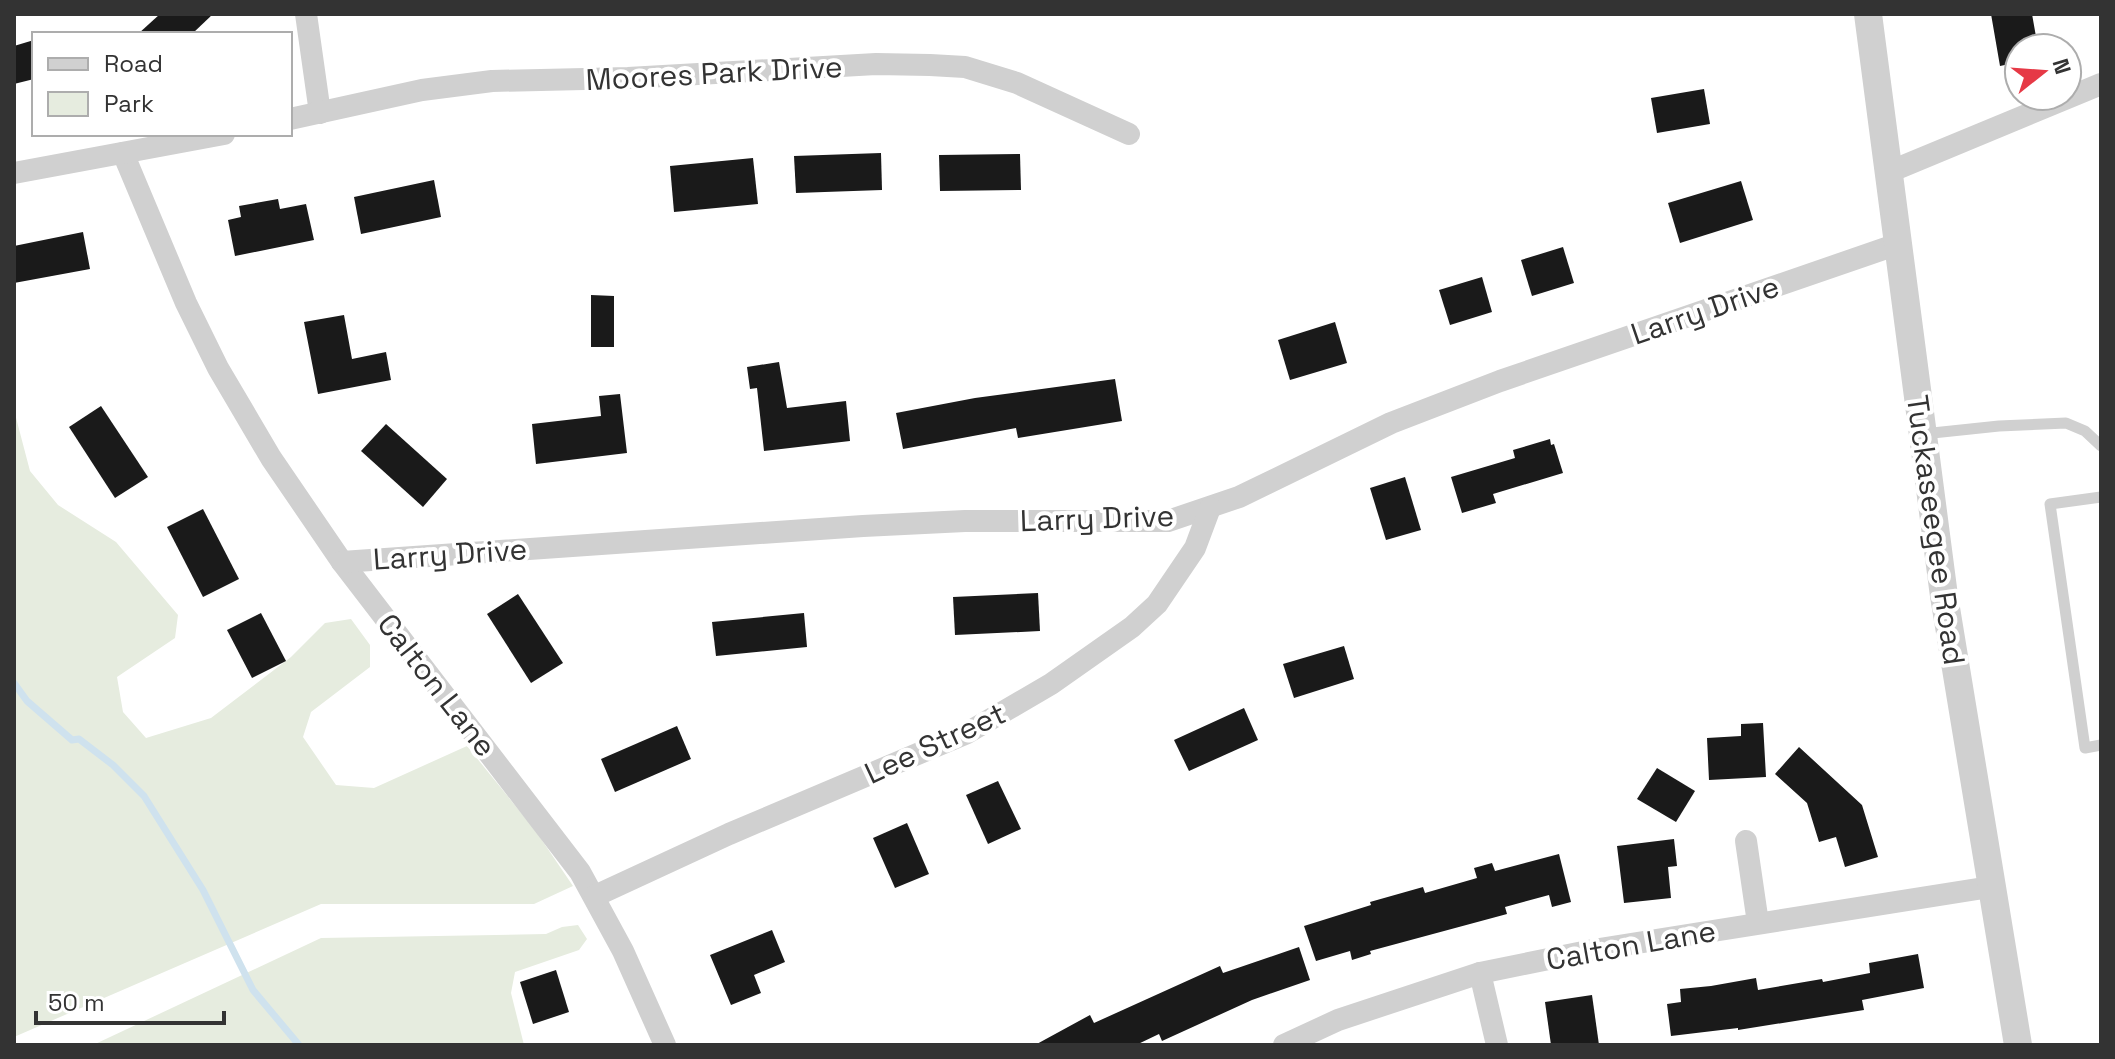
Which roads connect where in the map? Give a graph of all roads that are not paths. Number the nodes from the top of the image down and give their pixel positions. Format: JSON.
{"nodes":[{"id":1,"x":306,"y":14,"type":"edge"},
{"id":2,"x":1868,"y":14,"type":"edge"},
{"id":3,"x":2101,"y":84,"type":"edge"},
{"id":4,"x":320,"y":113,"type":"junction"},
{"id":5,"x":292,"y":119,"type":"edge"},
{"id":6,"x":1129,"y":134,"type":"dead end"},
{"id":7,"x":213,"y":136,"type":"edge"},
{"id":8,"x":123,"y":153,"type":"junction"},
{"id":9,"x":1889,"y":172,"type":"junction"},
{"id":10,"x":14,"y":173,"type":"edge"},
{"id":11,"x":1898,"y":244,"type":"junction"},
{"id":12,"x":1923,"y":434,"type":"junction"},
{"id":13,"x":2101,"y":446,"type":"edge"},
{"id":14,"x":2101,"y":497,"type":"edge"},
{"id":15,"x":1210,"y":508,"type":"junction"},
{"id":16,"x":342,"y":562,"type":"junction"},
{"id":17,"x":2101,"y":745,"type":"edge"},
{"id":18,"x":1746,"y":841,"type":"dead end"},
{"id":19,"x":1990,"y":887,"type":"junction"},
{"id":20,"x":595,"y":896,"type":"junction"},
{"id":21,"x":1758,"y":923,"type":"junction"},
{"id":22,"x":1480,"y":973,"type":"junction"},
{"id":23,"x":665,"y":1045,"type":"edge"},
{"id":24,"x":1284,"y":1045,"type":"edge"},
{"id":25,"x":1497,"y":1045,"type":"edge"},
{"id":26,"x":2018,"y":1045,"type":"edge"}],
"edges":[{"from":1,"to":4,"type":"street"},
{"from":2,"to":9,"type":"street","name":"Tuckaseegee Road"},
{"from":3,"to":9,"type":"street"},
{"from":4,"to":5,"type":"street","name":"Moores Park Drive"},
{"from":4,"to":6,"type":"street","name":"Moores Park Drive"},
{"from":7,"to":8,"type":"street"},
{"from":8,"to":10,"type":"street"},
{"from":8,"to":16,"type":"street","name":"Calton Lane"},
{"from":9,"to":11,"type":"street","name":"Tuckaseegee Road"},
{"from":11,"to":12,"type":"street","name":"Tuckaseegee Road"},
{"from":11,"to":15,"type":"street","name":"Larry Drive"},
{"from":12,"to":13,"type":"lane"},
{"from":12,"to":19,"type":"street","name":"Tuckaseegee Road"},
{"from":14,"to":17,"type":"lane"},
{"from":15,"to":16,"type":"street","name":"Larry Drive"},
{"from":15,"to":20,"type":"street","name":"Lee Street"},
{"from":16,"to":20,"type":"street","name":"Calton Lane"},
{"from":18,"to":21,"type":"street"},
{"from":19,"to":21,"type":"street","name":"Calton Lane"},
{"from":19,"to":26,"type":"street","name":"Tuckaseegee Road"},
{"from":20,"to":23,"type":"street","name":"Calton Lane"},
{"from":21,"to":22,"type":"street","name":"Calton Lane"},
{"from":22,"to":24,"type":"street","name":"Calton Lane"},
{"from":22,"to":25,"type":"street"}]}
